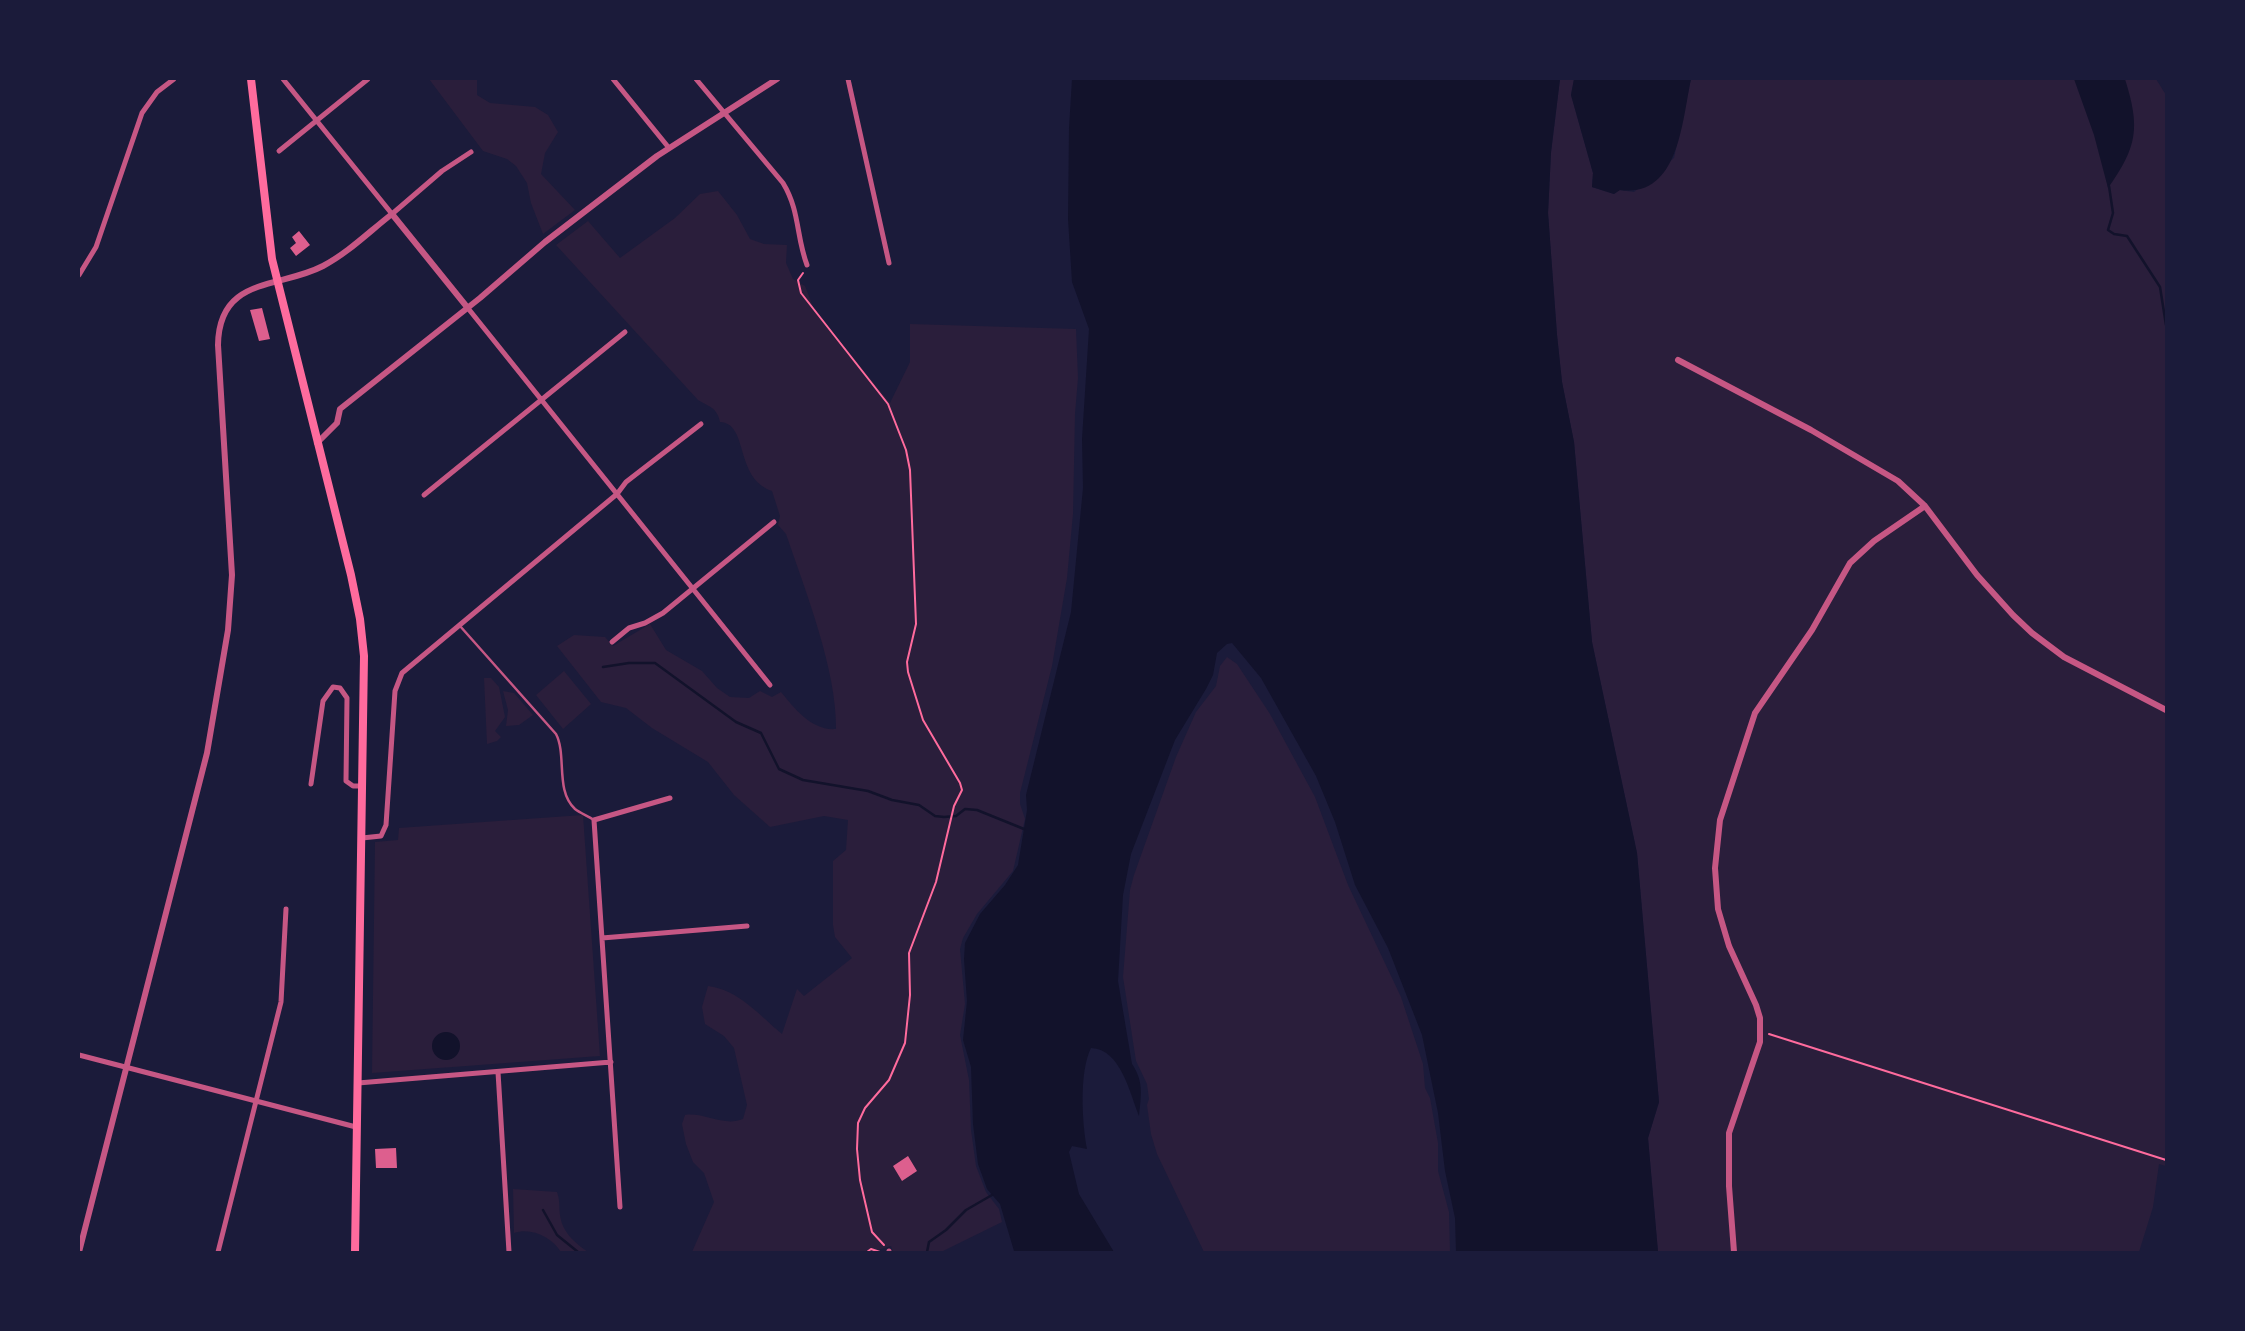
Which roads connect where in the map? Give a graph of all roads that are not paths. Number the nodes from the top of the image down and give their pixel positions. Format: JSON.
{"nodes":[{"id":1,"x":174,"y":79,"type":"edge"},
{"id":2,"x":251,"y":79,"type":"edge"},
{"id":3,"x":283,"y":79,"type":"edge"},
{"id":4,"x":368,"y":79,"type":"edge"},
{"id":5,"x":613,"y":79,"type":"edge"},
{"id":6,"x":696,"y":79,"type":"edge"},
{"id":7,"x":777,"y":79,"type":"edge"},
{"id":8,"x":848,"y":79,"type":"edge"},
{"id":9,"x":725,"y":112,"type":"junction"},
{"id":10,"x":317,"y":120,"type":"junction"},
{"id":11,"x":669,"y":148,"type":"junction"},
{"id":12,"x":279,"y":151,"type":"dead end"},
{"id":13,"x":471,"y":152,"type":"dead end"},
{"id":14,"x":392,"y":214,"type":"junction"},
{"id":15,"x":890,"y":263,"type":"dead end"},
{"id":16,"x":807,"y":265,"type":"dead end"},
{"id":17,"x":79,"y":275,"type":"edge"},
{"id":18,"x":277,"y":282,"type":"junction"},
{"id":19,"x":467,"y":307,"type":"junction"},
{"id":20,"x":625,"y":332,"type":"dead end"},
{"id":21,"x":1678,"y":360,"type":"dead end"},
{"id":22,"x":541,"y":401,"type":"junction"},
{"id":23,"x":701,"y":424,"type":"dead end"},
{"id":24,"x":317,"y":443,"type":"junction"},
{"id":25,"x":617,"y":494,"type":"junction"},
{"id":26,"x":424,"y":495,"type":"dead end"},
{"id":27,"x":1925,"y":506,"type":"junction"},
{"id":28,"x":774,"y":522,"type":"dead end"},
{"id":29,"x":693,"y":589,"type":"junction"},
{"id":30,"x":458,"y":625,"type":"junction"},
{"id":31,"x":612,"y":642,"type":"dead end"},
{"id":32,"x":770,"y":685,"type":"dead end"},
{"id":33,"x":2166,"y":710,"type":"edge"},
{"id":34,"x":311,"y":784,"type":"dead end"},
{"id":35,"x":362,"y":786,"type":"junction"},
{"id":36,"x":670,"y":798,"type":"dead end"},
{"id":37,"x":594,"y":820,"type":"junction"},
{"id":38,"x":362,"y":838,"type":"junction"},
{"id":39,"x":286,"y":909,"type":"dead end"},
{"id":40,"x":747,"y":926,"type":"dead end"},
{"id":41,"x":602,"y":938,"type":"junction"},
{"id":42,"x":79,"y":1055,"type":"edge"},
{"id":43,"x":611,"y":1062,"type":"junction"},
{"id":44,"x":127,"y":1066,"type":"junction"},
{"id":45,"x":498,"y":1072,"type":"junction"},
{"id":46,"x":358,"y":1083,"type":"junction"},
{"id":47,"x":255,"y":1102,"type":"junction"},
{"id":48,"x":356,"y":1127,"type":"junction"},
{"id":49,"x":620,"y":1207,"type":"dead end"},
{"id":50,"x":79,"y":1252,"type":"edge"},
{"id":51,"x":218,"y":1252,"type":"edge"},
{"id":52,"x":355,"y":1252,"type":"edge"},
{"id":53,"x":509,"y":1252,"type":"edge"},
{"id":54,"x":1734,"y":1252,"type":"edge"}],
"edges":[{"from":1,"to":17,"type":"street"},
{"from":2,"to":18,"type":"main road"},
{"from":3,"to":10,"type":"street"},
{"from":4,"to":10,"type":"street"},
{"from":5,"to":11,"type":"street"},
{"from":6,"to":9,"type":"street"},
{"from":7,"to":9,"type":"street"},
{"from":8,"to":15,"type":"street"},
{"from":9,"to":11,"type":"street"},
{"from":9,"to":16,"type":"street"},
{"from":10,"to":12,"type":"street"},
{"from":10,"to":14,"type":"street"},
{"from":11,"to":19,"type":"street"},
{"from":13,"to":14,"type":"street"},
{"from":14,"to":18,"type":"street"},
{"from":14,"to":19,"type":"street"},
{"from":18,"to":24,"type":"main road"},
{"from":18,"to":44,"type":"street"},
{"from":19,"to":22,"type":"street"},
{"from":19,"to":24,"type":"street"},
{"from":20,"to":22,"type":"street"},
{"from":21,"to":27,"type":"street"},
{"from":22,"to":25,"type":"street"},
{"from":22,"to":26,"type":"street"},
{"from":23,"to":25,"type":"street"},
{"from":24,"to":35,"type":"main road"},
{"from":25,"to":29,"type":"street"},
{"from":25,"to":30,"type":"street"},
{"from":27,"to":33,"type":"street"},
{"from":27,"to":54,"type":"street"},
{"from":28,"to":29,"type":"street"},
{"from":29,"to":31,"type":"street"},
{"from":29,"to":32,"type":"street"},
{"from":30,"to":37,"type":"lane"},
{"from":30,"to":38,"type":"street"},
{"from":34,"to":35,"type":"street"},
{"from":35,"to":38,"type":"main road"},
{"from":36,"to":37,"type":"street"},
{"from":37,"to":41,"type":"street"},
{"from":38,"to":46,"type":"main road"},
{"from":39,"to":47,"type":"street"},
{"from":40,"to":41,"type":"street"},
{"from":41,"to":43,"type":"street"},
{"from":42,"to":44,"type":"street"},
{"from":43,"to":45,"type":"street"},
{"from":43,"to":49,"type":"street"},
{"from":44,"to":47,"type":"street"},
{"from":44,"to":50,"type":"street"},
{"from":45,"to":46,"type":"street"},
{"from":45,"to":53,"type":"street"},
{"from":46,"to":48,"type":"main road"},
{"from":47,"to":48,"type":"street"},
{"from":47,"to":51,"type":"street"},
{"from":48,"to":52,"type":"main road"}]}
